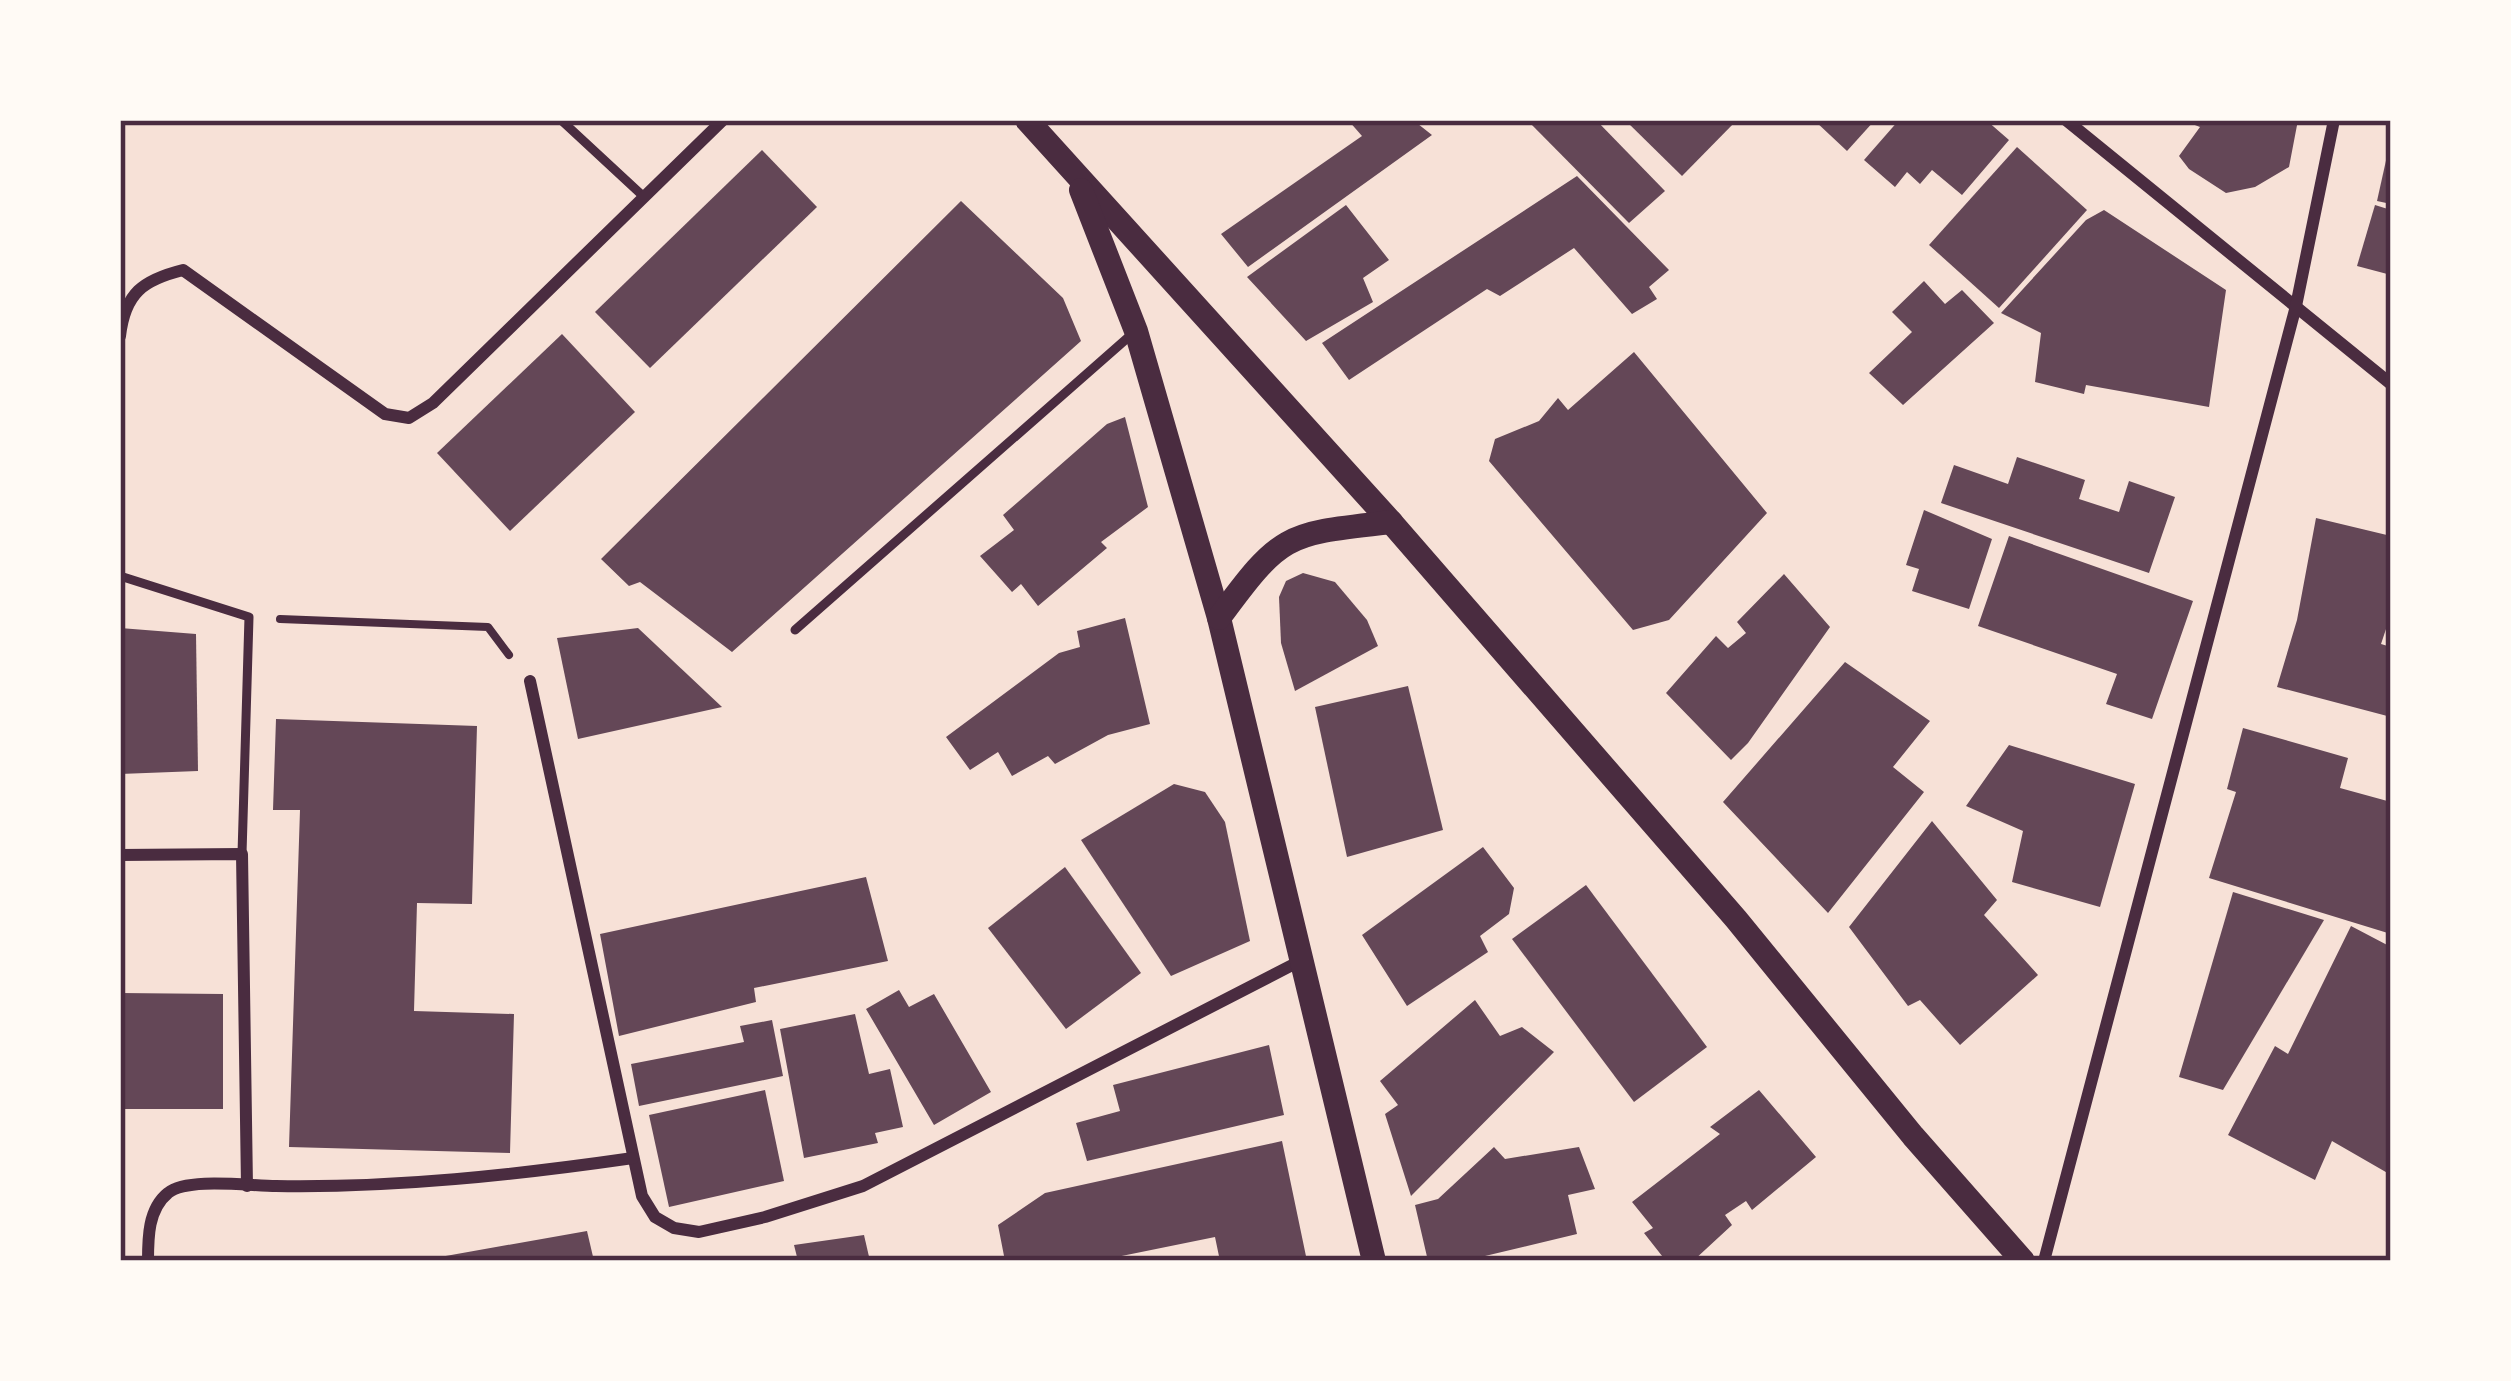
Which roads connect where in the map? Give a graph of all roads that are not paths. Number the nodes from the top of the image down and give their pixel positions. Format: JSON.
{"nodes":[{"id":1,"x":561,"y":120,"type":"edge"},
{"id":2,"x":723,"y":120,"type":"edge"},
{"id":3,"x":1028,"y":120,"type":"edge"},
{"id":4,"x":2066,"y":120,"type":"edge"},
{"id":5,"x":2334,"y":120,"type":"edge"},
{"id":6,"x":1073,"y":171,"type":"junction"},
{"id":7,"x":643,"y":196,"type":"junction"},
{"id":8,"x":2296,"y":306,"type":"junction"},
{"id":9,"x":1136,"y":331,"type":"junction"},
{"id":10,"x":120,"y":336,"type":"edge"},
{"id":11,"x":2391,"y":384,"type":"edge"},
{"id":12,"x":1391,"y":522,"type":"junction"},
{"id":13,"x":120,"y":576,"type":"edge"},
{"id":14,"x":1219,"y":618,"type":"junction"},
{"id":15,"x":795,"y":630,"type":"dead end"},
{"id":16,"x":530,"y":682,"type":"road end"},
{"id":17,"x":242,"y":854,"type":"junction"},
{"id":18,"x":120,"y":855,"type":"edge"},
{"id":19,"x":1303,"y":959,"type":"junction"},
{"id":20,"x":633,"y":1158,"type":"junction"},
{"id":21,"x":248,"y":1186,"type":"junction"},
{"id":22,"x":148,"y":1261,"type":"edge"},
{"id":23,"x":1374,"y":1261,"type":"edge"},
{"id":24,"x":2024,"y":1261,"type":"edge"},
{"id":25,"x":2044,"y":1261,"type":"edge"}],
"edges":[{"from":1,"to":7,"type":"lane"},
{"from":2,"to":7,"type":"street"},
{"from":3,"to":6,"type":"main road"},
{"from":4,"to":8,"type":"street"},
{"from":5,"to":8,"type":"street"},
{"from":6,"to":9,"type":"main road"},
{"from":6,"to":12,"type":"main road"},
{"from":7,"to":10,"type":"street"},
{"from":8,"to":11,"type":"street"},
{"from":8,"to":25,"type":"street"},
{"from":9,"to":14,"type":"main road"},
{"from":9,"to":15,"type":"lane"},
{"from":12,"to":14,"type":"main road"},
{"from":12,"to":24,"type":"main road"},
{"from":13,"to":17,"type":"lane"},
{"from":14,"to":19,"type":"main road"},
{"from":16,"to":20,"type":"street"},
{"from":17,"to":18,"type":"street"},
{"from":17,"to":21,"type":"street"},
{"from":19,"to":20,"type":"street"},
{"from":19,"to":23,"type":"main road"},
{"from":20,"to":21,"type":"street"},
{"from":21,"to":22,"type":"street"}]}
